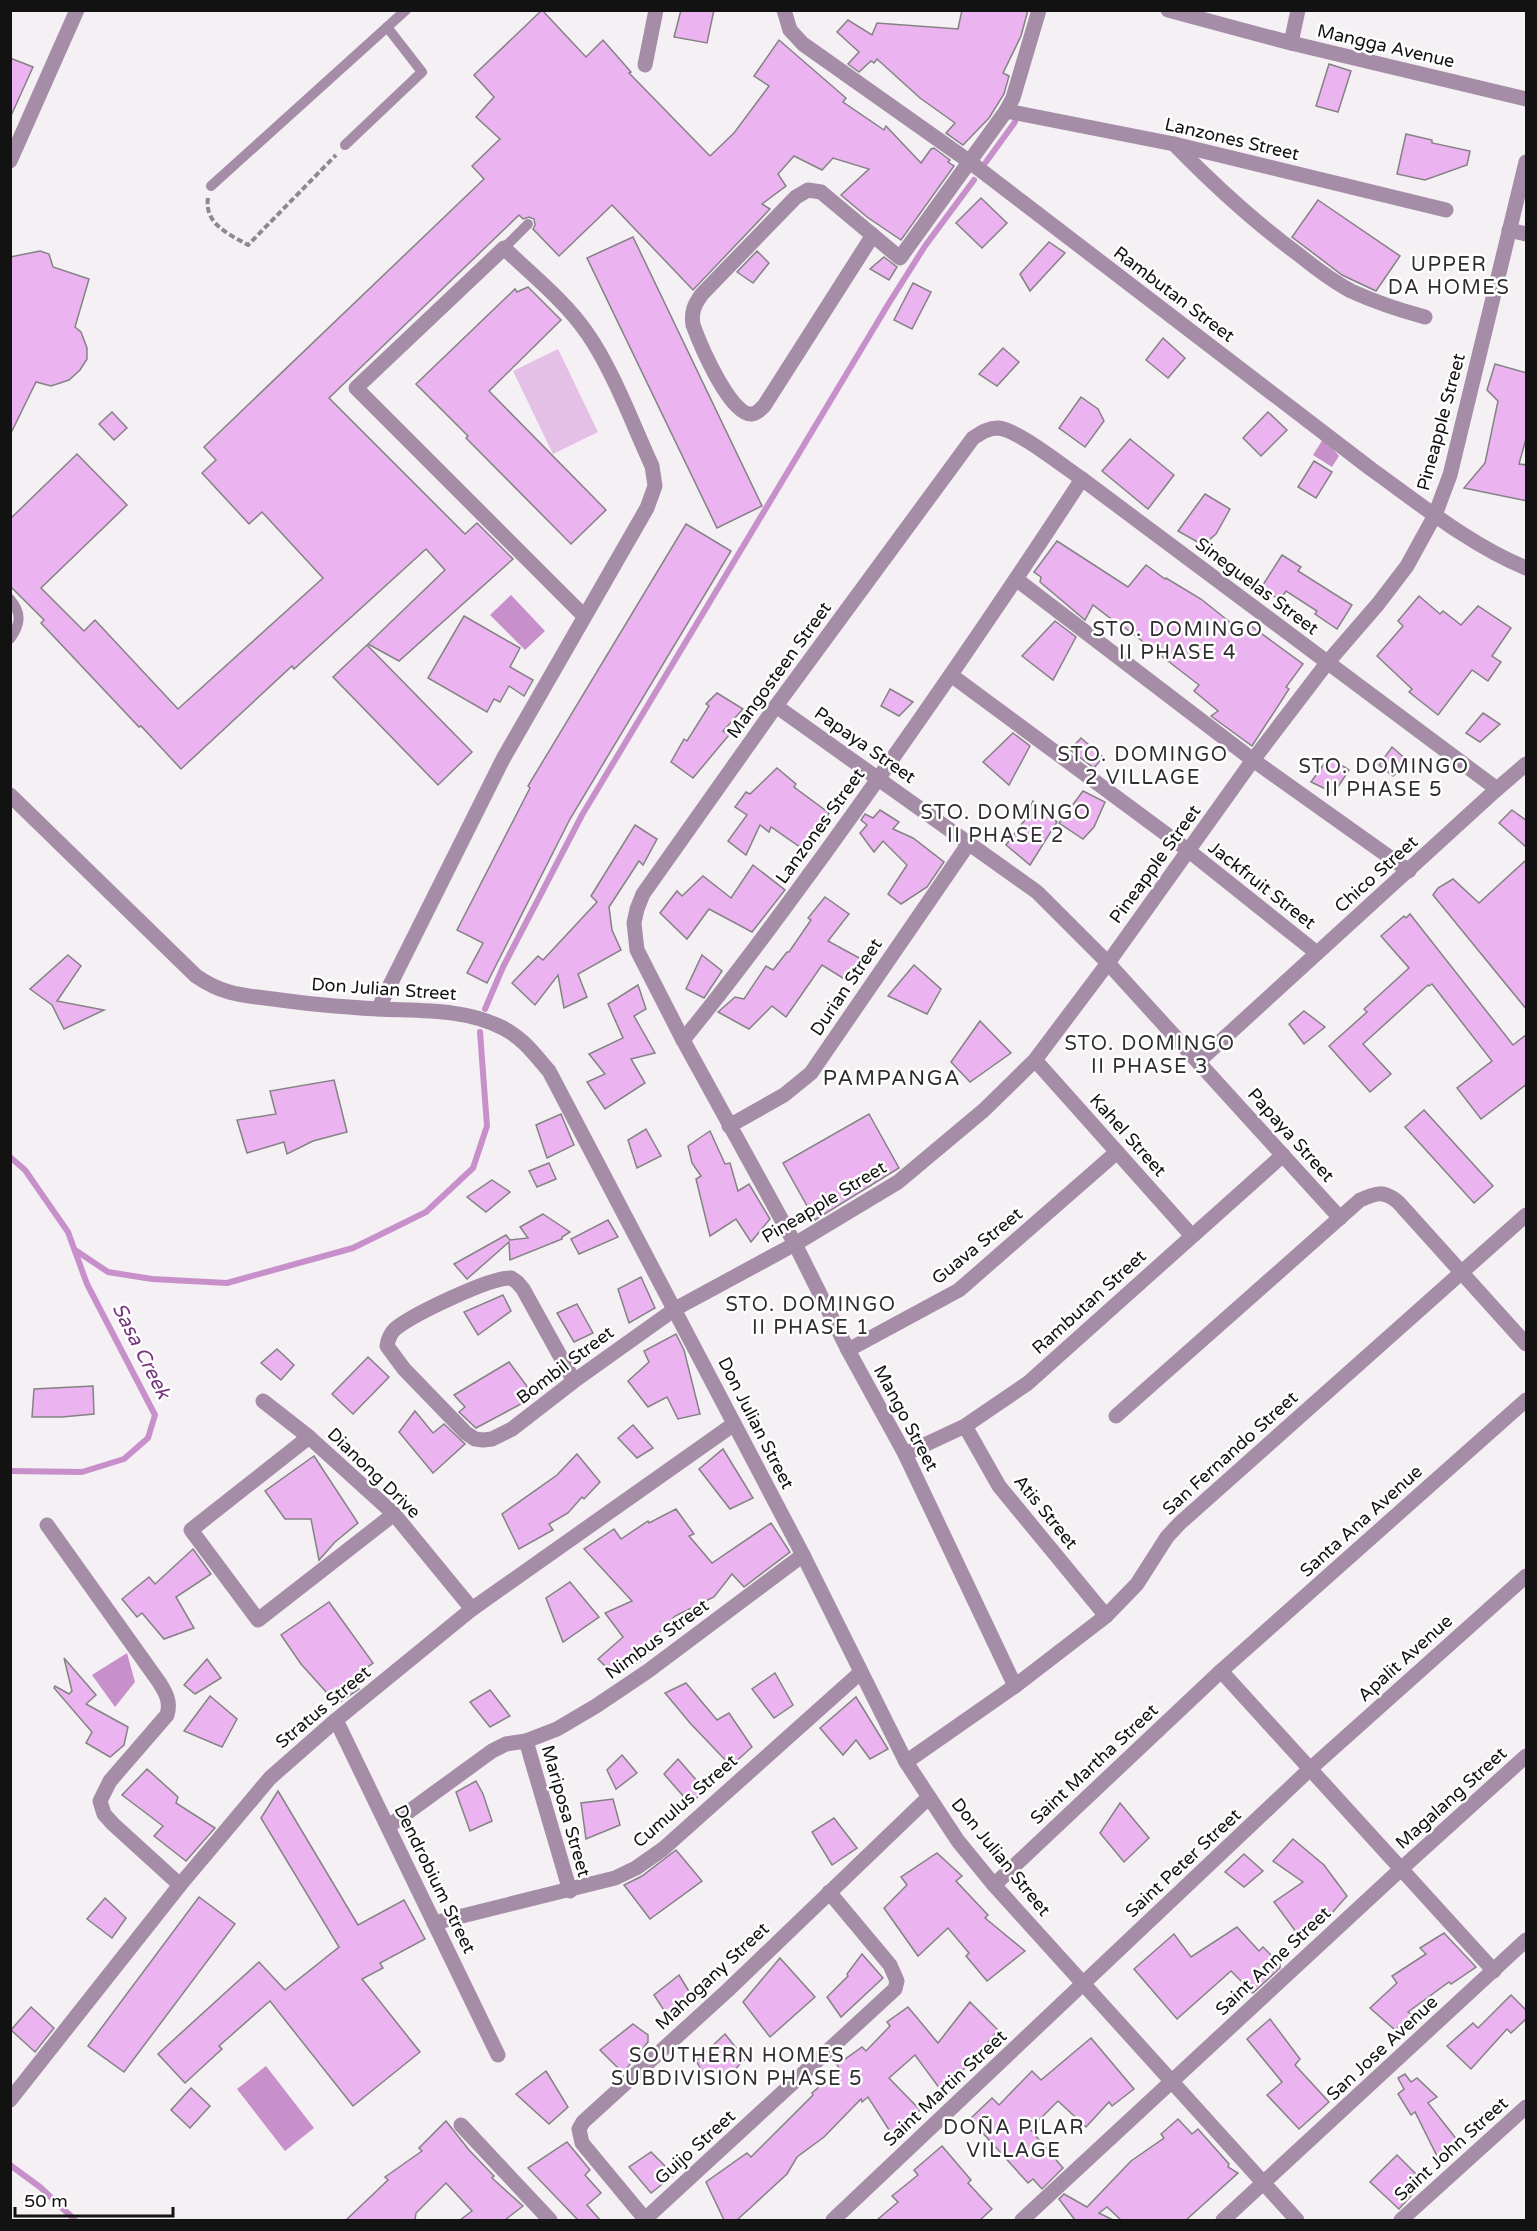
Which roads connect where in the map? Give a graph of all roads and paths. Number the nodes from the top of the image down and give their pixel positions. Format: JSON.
{"nodes":[{"id":1,"x":77,"y":10,"type":"edge"},
{"id":2,"x":406,"y":10,"type":"edge"},
{"id":3,"x":656,"y":10,"type":"edge"},
{"id":4,"x":784,"y":10,"type":"edge"},
{"id":5,"x":1039,"y":10,"type":"edge"},
{"id":6,"x":1168,"y":10,"type":"edge"},
{"id":7,"x":1298,"y":10,"type":"edge"},
{"id":8,"x":387,"y":27,"type":"junction"},
{"id":9,"x":1291,"y":43,"type":"junction"},
{"id":10,"x":645,"y":65,"type":"dead end"},
{"id":11,"x":1527,"y":99,"type":"edge"},
{"id":12,"x":1006,"y":111,"type":"junction"},
{"id":13,"x":1174,"y":144,"type":"junction"},
{"id":14,"x":345,"y":145,"type":"joint"},
{"id":15,"x":10,"y":161,"type":"edge"},
{"id":16,"x":970,"y":162,"type":"junction"},
{"id":17,"x":1527,"y":162,"type":"edge"},
{"id":18,"x":211,"y":186,"type":"joint"},
{"id":19,"x":1446,"y":210,"type":"dead end"},
{"id":20,"x":528,"y":224,"type":"dead end"},
{"id":21,"x":1509,"y":230,"type":"junction"},
{"id":22,"x":1527,"y":234,"type":"edge"},
{"id":23,"x":873,"y":235,"type":"junction"},
{"id":24,"x":504,"y":248,"type":"junction"},
{"id":25,"x":1425,"y":317,"type":"dead end"},
{"id":26,"x":988,"y":429,"type":"joint"},
{"id":27,"x":1082,"y":479,"type":"junction"},
{"id":28,"x":1436,"y":515,"type":"junction"},
{"id":29,"x":1527,"y":568,"type":"edge"},
{"id":30,"x":1016,"y":579,"type":"junction"},
{"id":31,"x":10,"y":599,"type":"edge"},
{"id":32,"x":584,"y":616,"type":"junction"},
{"id":33,"x":10,"y":639,"type":"edge"},
{"id":34,"x":1327,"y":663,"type":"junction"},
{"id":35,"x":951,"y":675,"type":"junction"},
{"id":36,"x":776,"y":706,"type":"junction"},
{"id":37,"x":1253,"y":760,"type":"junction"},
{"id":38,"x":1527,"y":764,"type":"edge"},
{"id":39,"x":879,"y":778,"type":"junction"},
{"id":40,"x":1497,"y":789,"type":"junction"},
{"id":41,"x":10,"y":795,"type":"edge"},
{"id":42,"x":969,"y":843,"type":"junction"},
{"id":43,"x":1189,"y":851,"type":"junction"},
{"id":44,"x":1409,"y":871,"type":"junction"},
{"id":45,"x":637,"y":950,"type":"joint"},
{"id":46,"x":1317,"y":953,"type":"junction"},
{"id":47,"x":1108,"y":963,"type":"junction"},
{"id":48,"x":378,"y":1009,"type":"junction"},
{"id":49,"x":682,"y":1040,"type":"junction"},
{"id":50,"x":1035,"y":1060,"type":"junction"},
{"id":51,"x":1199,"y":1061,"type":"junction"},
{"id":52,"x":729,"y":1126,"type":"junction"},
{"id":53,"x":1117,"y":1152,"type":"junction"},
{"id":54,"x":1283,"y":1155,"type":"junction"},
{"id":55,"x":1527,"y":1215,"type":"edge"},
{"id":56,"x":1340,"y":1218,"type":"junction"},
{"id":57,"x":1192,"y":1236,"type":"junction"},
{"id":58,"x":795,"y":1244,"type":"junction"},
{"id":59,"x":1462,"y":1272,"type":"junction"},
{"id":60,"x":675,"y":1309,"type":"junction"},
{"id":61,"x":1527,"y":1344,"type":"edge"},
{"id":62,"x":848,"y":1350,"type":"junction"},
{"id":63,"x":574,"y":1381,"type":"junction"},
{"id":64,"x":1527,"y":1400,"type":"edge"},
{"id":65,"x":263,"y":1401,"type":"dead end"},
{"id":66,"x":1116,"y":1416,"type":"dead end"},
{"id":67,"x":734,"y":1424,"type":"junction"},
{"id":68,"x":965,"y":1426,"type":"junction"},
{"id":69,"x":309,"y":1437,"type":"junction"},
{"id":70,"x":905,"y":1454,"type":"junction"},
{"id":71,"x":394,"y":1514,"type":"junction"},
{"id":72,"x":47,"y":1525,"type":"dead end"},
{"id":73,"x":803,"y":1555,"type":"junction"},
{"id":74,"x":1527,"y":1576,"type":"edge"},
{"id":75,"x":472,"y":1609,"type":"junction"},
{"id":76,"x":1106,"y":1616,"type":"junction"},
{"id":77,"x":1221,"y":1671,"type":"junction"},
{"id":78,"x":861,"y":1672,"type":"junction"},
{"id":79,"x":1016,"y":1686,"type":"junction"},
{"id":80,"x":336,"y":1720,"type":"junction"},
{"id":81,"x":526,"y":1741,"type":"junction"},
{"id":82,"x":1527,"y":1756,"type":"edge"},
{"id":83,"x":906,"y":1762,"type":"junction"},
{"id":84,"x":1310,"y":1769,"type":"junction"},
{"id":85,"x":929,"y":1797,"type":"junction"},
{"id":86,"x":389,"y":1826,"type":"junction"},
{"id":87,"x":1401,"y":1869,"type":"junction"},
{"id":88,"x":180,"y":1885,"type":"junction"},
{"id":89,"x":994,"y":1885,"type":"junction"},
{"id":90,"x":570,"y":1891,"type":"junction"},
{"id":91,"x":830,"y":1892,"type":"junction"},
{"id":92,"x":435,"y":1923,"type":"junction"},
{"id":93,"x":1527,"y":1940,"type":"edge"},
{"id":94,"x":1494,"y":1971,"type":"junction"},
{"id":95,"x":1083,"y":1985,"type":"junction"},
{"id":96,"x":498,"y":2055,"type":"dead end"},
{"id":97,"x":1171,"y":2082,"type":"junction"},
{"id":98,"x":10,"y":2100,"type":"edge"},
{"id":99,"x":1527,"y":2107,"type":"edge"},
{"id":100,"x":461,"y":2124,"type":"dead end"},
{"id":101,"x":1264,"y":2184,"type":"junction"},
{"id":102,"x":550,"y":2220,"type":"edge"},
{"id":103,"x":645,"y":2220,"type":"edge"},
{"id":104,"x":833,"y":2220,"type":"edge"},
{"id":105,"x":1022,"y":2220,"type":"edge"},
{"id":106,"x":1224,"y":2220,"type":"edge"},
{"id":107,"x":1297,"y":2220,"type":"edge"},
{"id":108,"x":1401,"y":2220,"type":"edge"}],
"edges":[{"from":1,"to":15,"type":"street"},
{"from":2,"to":8,"type":"lane"},
{"from":3,"to":10,"type":"street"},
{"from":4,"to":16,"type":"street","name":"Rambutan Street"},
{"from":5,"to":12,"type":"street"},
{"from":6,"to":9,"type":"street","name":"Mangga Avenue"},
{"from":7,"to":9,"type":"street"},
{"from":8,"to":14,"type":"lane"},
{"from":8,"to":18,"type":"lane"},
{"from":9,"to":11,"type":"street","name":"Mangga Avenue"},
{"from":12,"to":13,"type":"street","name":"Lanzones Street"},
{"from":12,"to":16,"type":"street"},
{"from":13,"to":19,"type":"street","name":"Lanzones Street"},
{"from":13,"to":25,"type":"street"},
{"from":14,"to":18,"type":"path"},
{"from":16,"to":23,"type":"street"},
{"from":16,"to":28,"type":"street","name":"Rambutan Street"},
{"from":17,"to":21,"type":"street","name":"Pineapple Street"},
{"from":20,"to":24,"type":"lane"},
{"from":21,"to":22,"type":"street"},
{"from":21,"to":28,"type":"street","name":"Pineapple Street"},
{"from":23,"to":23,"type":"street"},
{"from":24,"to":32,"type":"street"},
{"from":24,"to":32,"type":"street"},
{"from":26,"to":27,"type":"street","name":"Sineguelas Street"},
{"from":26,"to":36,"type":"street","name":"Mangosteen Street"},
{"from":27,"to":30,"type":"street","name":"Lanzones Street"},
{"from":27,"to":34,"type":"street","name":"Sineguelas Street"},
{"from":28,"to":29,"type":"street","name":"Rambutan Street"},
{"from":28,"to":34,"type":"street","name":"Pineapple Street"},
{"from":30,"to":35,"type":"street","name":"Lanzones Street"},
{"from":30,"to":37,"type":"street"},
{"from":31,"to":33,"type":"lane"},
{"from":32,"to":48,"type":"street"},
{"from":34,"to":37,"type":"street","name":"Pineapple Street"},
{"from":34,"to":40,"type":"street","name":"Sineguelas Street"},
{"from":35,"to":39,"type":"street","name":"Lanzones Street"},
{"from":35,"to":43,"type":"street","name":"Jackfruit Street"},
{"from":36,"to":39,"type":"street","name":"Papaya Street"},
{"from":36,"to":45,"type":"street","name":"Mangosteen Street"},
{"from":37,"to":43,"type":"street","name":"Pineapple Street"},
{"from":37,"to":44,"type":"street"},
{"from":38,"to":40,"type":"street","name":"Chico Street"},
{"from":39,"to":42,"type":"street","name":"Papaya Street"},
{"from":39,"to":49,"type":"street","name":"Lanzones Street"},
{"from":40,"to":44,"type":"street","name":"Chico Street"},
{"from":41,"to":48,"type":"street","name":"Don Julian Street"},
{"from":42,"to":47,"type":"street","name":"Papaya Street"},
{"from":42,"to":52,"type":"street","name":"Durian Street"},
{"from":43,"to":46,"type":"street","name":"Jackfruit Street"},
{"from":43,"to":47,"type":"street","name":"Pineapple Street"},
{"from":44,"to":46,"type":"street","name":"Chico Street"},
{"from":45,"to":49,"type":"street","name":"Mango Street"},
{"from":46,"to":51,"type":"street","name":"Chico Street"},
{"from":47,"to":50,"type":"street","name":"Pineapple Street"},
{"from":47,"to":51,"type":"street","name":"Papaya Street"},
{"from":48,"to":60,"type":"street","name":"Don Julian Street"},
{"from":49,"to":52,"type":"street","name":"Mango Street"},
{"from":50,"to":53,"type":"street","name":"Kahel Street"},
{"from":50,"to":58,"type":"street","name":"Pineapple Street"},
{"from":51,"to":54,"type":"street","name":"Papaya Street"},
{"from":52,"to":58,"type":"street","name":"Mango Street"},
{"from":53,"to":57,"type":"street","name":"Kahel Street"},
{"from":53,"to":62,"type":"street","name":"Guava Street"},
{"from":54,"to":56,"type":"street","name":"Papaya Street"},
{"from":54,"to":57,"type":"street","name":"Rambutan Street"},
{"from":55,"to":59,"type":"street","name":"San Fernando Street"},
{"from":56,"to":59,"type":"street"},
{"from":56,"to":66,"type":"street"},
{"from":57,"to":68,"type":"street","name":"Rambutan Street"},
{"from":58,"to":60,"type":"street","name":"Pineapple Street"},
{"from":58,"to":62,"type":"street","name":"Mango Street"},
{"from":59,"to":61,"type":"street"},
{"from":59,"to":76,"type":"street","name":"San Fernando Street"},
{"from":60,"to":63,"type":"street","name":"Bombil Street"},
{"from":60,"to":67,"type":"street","name":"Don Julian Street"},
{"from":62,"to":70,"type":"street","name":"Mango Street"},
{"from":63,"to":63,"type":"street","name":"Bombil Street"},
{"from":64,"to":77,"type":"street","name":"Santa Ana Avenue"},
{"from":65,"to":69,"type":"street","name":"Dianong Drive"},
{"from":67,"to":73,"type":"street","name":"Don Julian Street"},
{"from":67,"to":75,"type":"street","name":"Stratus Street"},
{"from":68,"to":70,"type":"street","name":"Rambutan Street"},
{"from":68,"to":76,"type":"street","name":"Atis Street"},
{"from":69,"to":71,"type":"street","name":"Dianong Drive"},
{"from":69,"to":71,"type":"street"},
{"from":70,"to":79,"type":"street","name":"Mango Street"},
{"from":71,"to":75,"type":"street","name":"Dianong Drive"},
{"from":72,"to":88,"type":"street"},
{"from":73,"to":78,"type":"street","name":"Don Julian Street"},
{"from":73,"to":81,"type":"street","name":"Nimbus Street"},
{"from":74,"to":84,"type":"street","name":"Apalit Avenue"},
{"from":75,"to":80,"type":"street","name":"Stratus Street"},
{"from":76,"to":79,"type":"street","name":"San Fernando Street"},
{"from":77,"to":84,"type":"street"},
{"from":77,"to":89,"type":"street","name":"Saint Martha Street"},
{"from":78,"to":83,"type":"street","name":"Don Julian Street"},
{"from":78,"to":90,"type":"street","name":"Cumulus Street"},
{"from":79,"to":83,"type":"street","name":"San Fernando Street"},
{"from":80,"to":86,"type":"street","name":"Dendrobium Street"},
{"from":80,"to":88,"type":"street","name":"Stratus Street"},
{"from":81,"to":86,"type":"street","name":"Nimbus Street"},
{"from":81,"to":90,"type":"street","name":"Mariposa Street"},
{"from":82,"to":87,"type":"street","name":"Magalang Street"},
{"from":83,"to":85,"type":"street","name":"Don Julian Street"},
{"from":84,"to":87,"type":"street"},
{"from":84,"to":95,"type":"street","name":"Saint Peter Street"},
{"from":85,"to":89,"type":"street","name":"Don Julian Street"},
{"from":85,"to":91,"type":"street","name":"Mahogany Street"},
{"from":86,"to":92,"type":"street","name":"Dendrobium Street"},
{"from":87,"to":94,"type":"street"},
{"from":87,"to":97,"type":"street","name":"Saint Anne Street"},
{"from":88,"to":98,"type":"street","name":"Stratus Street"},
{"from":89,"to":95,"type":"street","name":"Don Julian Street"},
{"from":90,"to":92,"type":"street","name":"Cumulus Street"},
{"from":91,"to":103,"type":"street","name":"Mahogany Street"},
{"from":91,"to":103,"type":"street","name":"Guijo Street"},
{"from":92,"to":96,"type":"street","name":"Dendrobium Street"},
{"from":93,"to":94,"type":"street","name":"San Jose Avenue"},
{"from":94,"to":101,"type":"street","name":"San Jose Avenue"},
{"from":95,"to":97,"type":"street","name":"Don Julian Street"},
{"from":95,"to":104,"type":"street","name":"Saint Martin Street"},
{"from":97,"to":101,"type":"street","name":"Don Julian Street"},
{"from":97,"to":105,"type":"street","name":"Saint Anne Street"},
{"from":99,"to":108,"type":"street","name":"Saint John Street"},
{"from":100,"to":102,"type":"street"},
{"from":101,"to":106,"type":"street","name":"San Jose Avenue"},
{"from":101,"to":107,"type":"street","name":"Don Julian Street"}]}
